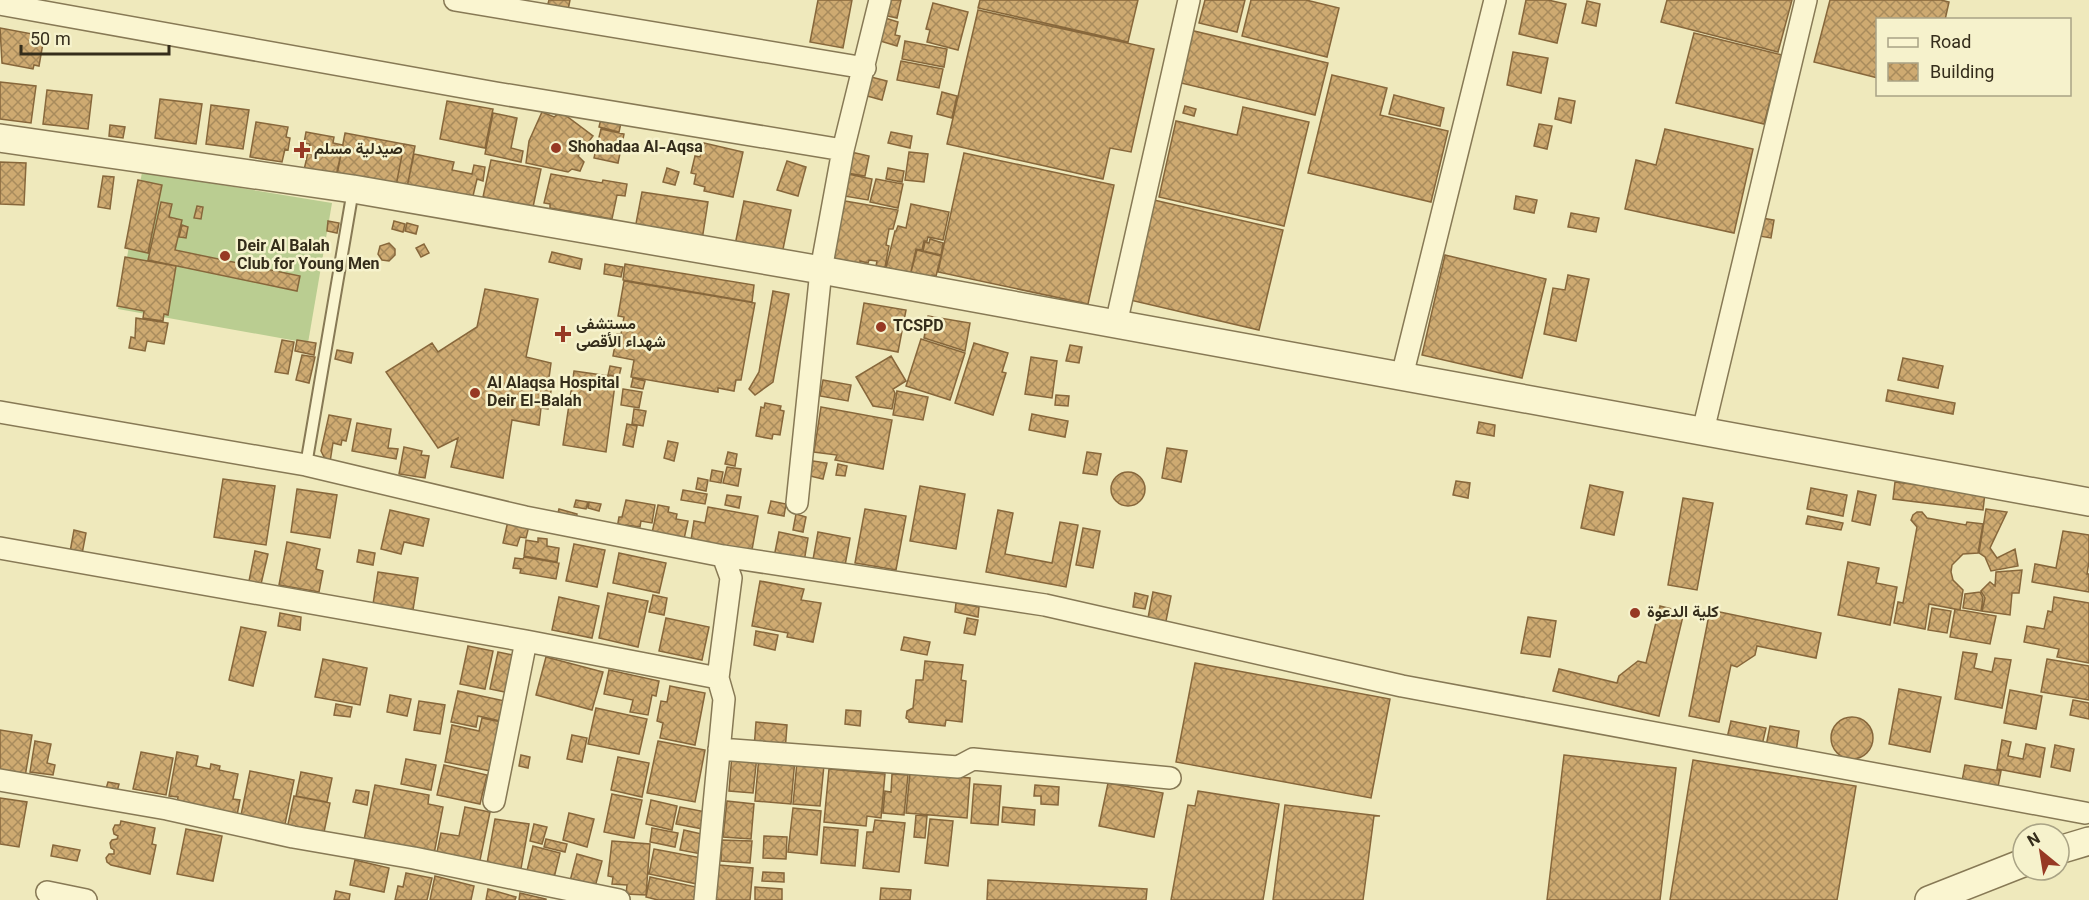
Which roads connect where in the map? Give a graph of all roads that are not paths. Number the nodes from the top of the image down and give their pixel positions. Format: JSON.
{"nodes":[{"id":1,"x":455,"y":0,"type":"edge"},
{"id":2,"x":880,"y":0,"type":"edge"},
{"id":3,"x":1189,"y":0,"type":"edge"},
{"id":4,"x":1495,"y":0,"type":"edge"},
{"id":5,"x":1806,"y":0,"type":"edge"},
{"id":6,"x":0,"y":4,"type":"edge"},
{"id":7,"x":865,"y":68,"type":"junction"},
{"id":8,"x":0,"y":138,"type":"edge"},
{"id":9,"x":843,"y":150,"type":"junction"},
{"id":10,"x":353,"y":189,"type":"junction"},
{"id":11,"x":821,"y":270,"type":"junction"},
{"id":12,"x":1116,"y":324,"type":"junction"},
{"id":13,"x":1401,"y":376,"type":"junction"},
{"id":14,"x":0,"y":412,"type":"edge"},
{"id":15,"x":1703,"y":431,"type":"junction"},
{"id":16,"x":306,"y":465,"type":"junction"},
{"id":17,"x":2089,"y":502,"type":"edge"},
{"id":18,"x":797,"y":503,"type":"dead end"},
{"id":19,"x":0,"y":548,"type":"edge"},
{"id":20,"x":723,"y":556,"type":"junction"},
{"id":21,"x":526,"y":641,"type":"junction"},
{"id":22,"x":718,"y":678,"type":"junction"},
{"id":23,"x":719,"y":749,"type":"junction"},
{"id":24,"x":1170,"y":778,"type":"dead end"},
{"id":25,"x":0,"y":780,"type":"edge"},
{"id":26,"x":494,"y":801,"type":"dead end"},
{"id":27,"x":2087,"y":805,"type":"edge"},
{"id":28,"x":2087,"y":841,"type":"edge"},
{"id":29,"x":2071,"y":846,"type":"edge"},
{"id":30,"x":2011,"y":868,"type":"edge"},
{"id":31,"x":47,"y":892,"type":"dead end"},
{"id":32,"x":86,"y":900,"type":"edge"},
{"id":33,"x":619,"y":900,"type":"edge"},
{"id":34,"x":705,"y":900,"type":"edge"},
{"id":35,"x":1929,"y":900,"type":"edge"}],
"edges":[{"from":1,"to":7,"type":"street"},
{"from":2,"to":7,"type":"street"},
{"from":3,"to":12,"type":"street"},
{"from":4,"to":13,"type":"street"},
{"from":5,"to":15,"type":"street"},
{"from":6,"to":9,"type":"street"},
{"from":7,"to":9,"type":"street"},
{"from":8,"to":10,"type":"street"},
{"from":9,"to":11,"type":"street"},
{"from":10,"to":11,"type":"street"},
{"from":10,"to":16,"type":"lane"},
{"from":11,"to":12,"type":"street"},
{"from":11,"to":18,"type":"street"},
{"from":12,"to":13,"type":"street"},
{"from":13,"to":15,"type":"street"},
{"from":14,"to":16,"type":"street"},
{"from":15,"to":17,"type":"street"},
{"from":16,"to":20,"type":"street"},
{"from":19,"to":21,"type":"street"},
{"from":20,"to":22,"type":"street"},
{"from":20,"to":27,"type":"street"},
{"from":21,"to":22,"type":"street"},
{"from":21,"to":26,"type":"street"},
{"from":22,"to":23,"type":"street"},
{"from":23,"to":24,"type":"street"},
{"from":23,"to":34,"type":"street"},
{"from":25,"to":33,"type":"street"},
{"from":27,"to":28,"type":"street"},
{"from":28,"to":29,"type":"street"},
{"from":30,"to":35,"type":"street"},
{"from":31,"to":32,"type":"street"}]}
